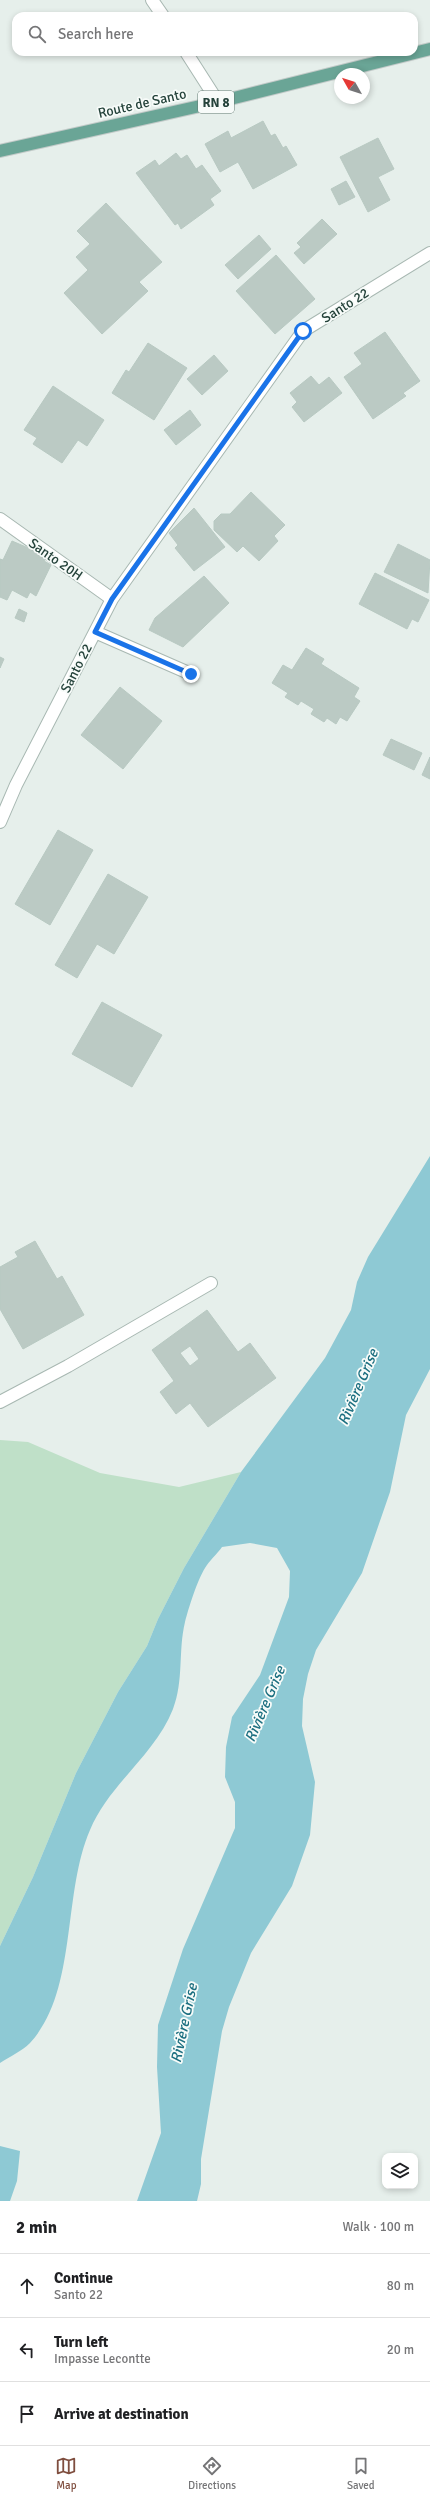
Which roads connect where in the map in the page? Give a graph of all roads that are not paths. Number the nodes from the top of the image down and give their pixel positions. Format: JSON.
{"nodes":[{"id":1,"x":152,"y":0,"type":"edge"},
{"id":2,"x":160,"y":12,"type":"edge"},
{"id":3,"x":430,"y":49,"type":"edge"},
{"id":4,"x":418,"y":52,"type":"edge"},
{"id":5,"x":189,"y":56,"type":"edge"},
{"id":6,"x":402,"y":56,"type":"edge"},
{"id":7,"x":218,"y":102,"type":"junction"},
{"id":8,"x":0,"y":151,"type":"edge"},
{"id":9,"x":430,"y":253,"type":"edge"},
{"id":10,"x":0,"y":519,"type":"edge"},
{"id":11,"x":112,"y":599,"type":"junction"},
{"id":12,"x":95,"y":632,"type":"junction"},
{"id":13,"x":191,"y":674,"type":"dead end"},
{"id":14,"x":0,"y":822,"type":"edge"},
{"id":15,"x":211,"y":1283,"type":"dead end"},
{"id":16,"x":0,"y":1402,"type":"edge"}],
"edges":[{"from":1,"to":2,"type":"street"},
{"from":3,"to":4,"type":"main road","name":"Route de Santo","number":"RN 8"},
{"from":5,"to":7,"type":"street"},
{"from":6,"to":7,"type":"main road","name":"Route de Santo","number":"RN 8"},
{"from":7,"to":8,"type":"main road","name":"Route de Santo","number":"RN 8"},
{"from":9,"to":11,"type":"street","name":"Santo 22"},
{"from":10,"to":11,"type":"street","name":"Santo 20H"},
{"from":11,"to":12,"type":"street","name":"Santo 22"},
{"from":12,"to":13,"type":"street"},
{"from":12,"to":14,"type":"street","name":"Santo 22"},
{"from":15,"to":16,"type":"street"}]}
